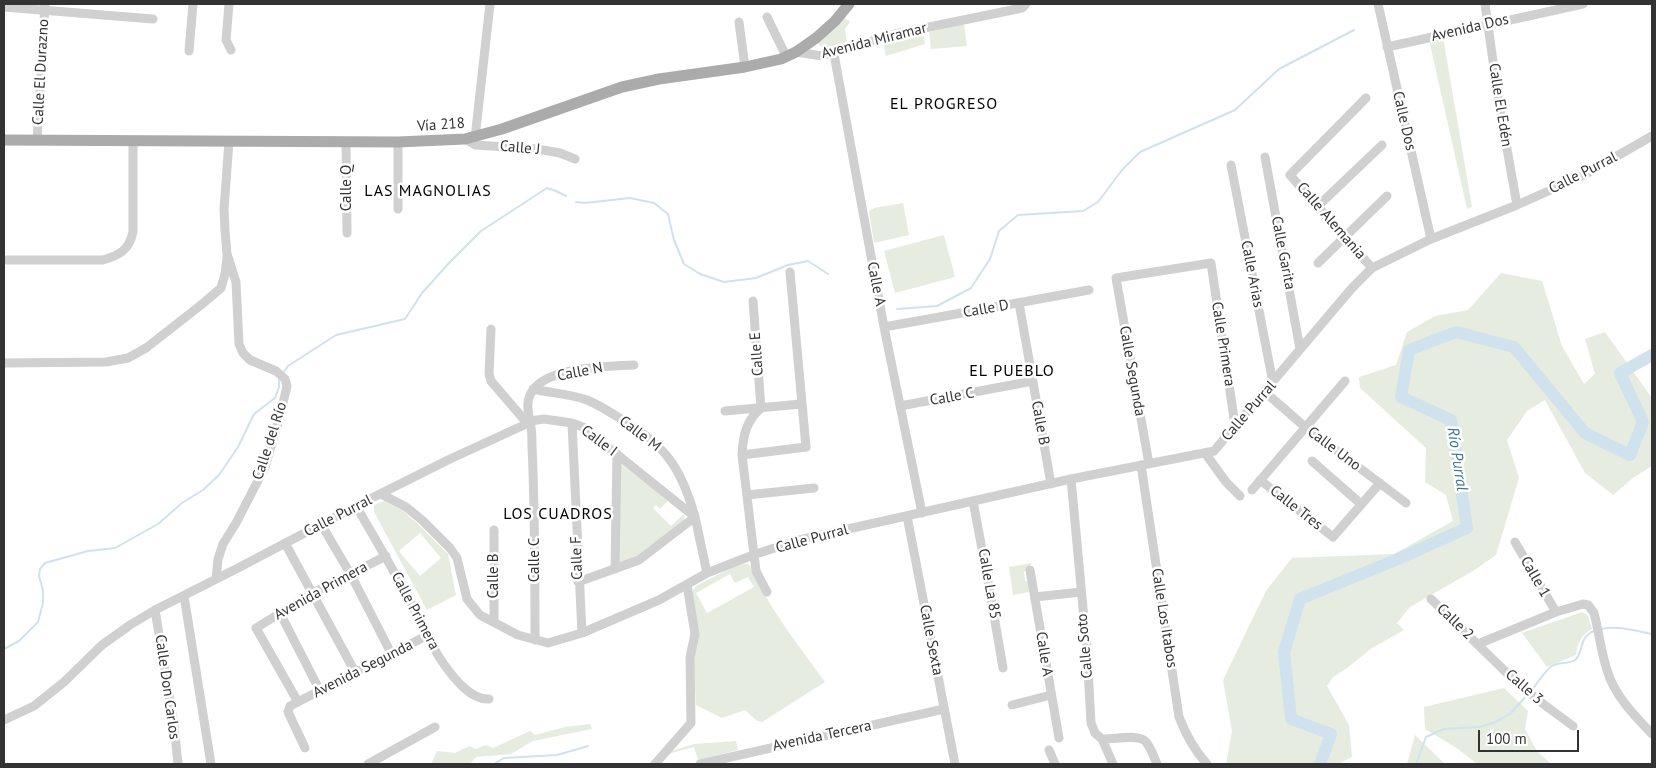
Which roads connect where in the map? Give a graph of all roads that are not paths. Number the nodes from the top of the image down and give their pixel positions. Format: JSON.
{"nodes":[{"id":1,"x":193,"y":4,"type":"edge"},
{"id":2,"x":229,"y":4,"type":"edge"},
{"id":3,"x":490,"y":4,"type":"edge"},
{"id":4,"x":849,"y":4,"type":"edge"},
{"id":5,"x":1026,"y":4,"type":"edge"},
{"id":6,"x":1378,"y":4,"type":"edge"},
{"id":7,"x":1485,"y":4,"type":"edge"},
{"id":8,"x":1583,"y":4,"type":"edge"},
{"id":9,"x":4,"y":7,"type":"edge"},
{"id":10,"x":45,"y":7,"type":"edge"},
{"id":11,"x":767,"y":17,"type":"dead end"},
{"id":12,"x":153,"y":19,"type":"dead end"},
{"id":13,"x":739,"y":22,"type":"dead end"},
{"id":14,"x":1488,"y":24,"type":"junction"},
{"id":15,"x":1387,"y":47,"type":"junction"},
{"id":16,"x":231,"y":50,"type":"dead end"},
{"id":17,"x":189,"y":51,"type":"dead end"},
{"id":18,"x":791,"y":54,"type":"junction"},
{"id":19,"x":834,"y":54,"type":"junction"},
{"id":20,"x":745,"y":67,"type":"junction"},
{"id":21,"x":1366,"y":98,"type":"dead end"},
{"id":22,"x":1652,"y":136,"type":"edge"},
{"id":23,"x":470,"y":138,"type":"junction"},
{"id":24,"x":4,"y":140,"type":"edge"},
{"id":25,"x":37,"y":140,"type":"junction"},
{"id":26,"x":134,"y":140,"type":"junction"},
{"id":27,"x":229,"y":141,"type":"junction"},
{"id":28,"x":346,"y":142,"type":"junction"},
{"id":29,"x":398,"y":142,"type":"junction"},
{"id":30,"x":1382,"y":145,"type":"dead end"},
{"id":31,"x":1265,"y":157,"type":"dead end"},
{"id":32,"x":575,"y":160,"type":"dead end"},
{"id":33,"x":1232,"y":165,"type":"dead end"},
{"id":34,"x":1387,"y":196,"type":"dead end"},
{"id":35,"x":1517,"y":205,"type":"junction"},
{"id":36,"x":1318,"y":206,"type":"junction"},
{"id":37,"x":398,"y":209,"type":"dead end"},
{"id":38,"x":347,"y":233,"type":"dead end"},
{"id":39,"x":1345,"y":237,"type":"junction"},
{"id":40,"x":1431,"y":239,"type":"junction"},
{"id":41,"x":227,"y":254,"type":"junction"},
{"id":42,"x":4,"y":260,"type":"edge"},
{"id":43,"x":1318,"y":263,"type":"dead end"},
{"id":44,"x":1372,"y":268,"type":"junction"},
{"id":45,"x":790,"y":272,"type":"dead end"},
{"id":46,"x":1116,"y":278,"type":"joint"},
{"id":47,"x":1089,"y":290,"type":"dead end"},
{"id":48,"x":753,"y":301,"type":"dead end"},
{"id":49,"x":1019,"y":303,"type":"junction"},
{"id":50,"x":884,"y":327,"type":"junction"},
{"id":51,"x":491,"y":329,"type":"dead end"},
{"id":52,"x":1300,"y":349,"type":"junction"},
{"id":53,"x":4,"y":363,"type":"edge"},
{"id":54,"x":634,"y":364,"type":"dead end"},
{"id":55,"x":1344,"y":381,"type":"dead end"},
{"id":56,"x":1033,"y":382,"type":"junction"},
{"id":57,"x":1273,"y":383,"type":"junction"},
{"id":58,"x":534,"y":389,"type":"junction"},
{"id":59,"x":1265,"y":392,"type":"junction"},
{"id":60,"x":801,"y":404,"type":"junction"},
{"id":61,"x":900,"y":406,"type":"junction"},
{"id":62,"x":760,"y":408,"type":"junction"},
{"id":63,"x":726,"y":411,"type":"dead end"},
{"id":64,"x":528,"y":422,"type":"junction"},
{"id":65,"x":572,"y":423,"type":"junction"},
{"id":66,"x":1235,"y":425,"type":"junction"},
{"id":67,"x":1304,"y":426,"type":"junction"},
{"id":68,"x":1205,"y":452,"type":"junction"},
{"id":69,"x":617,"y":454,"type":"junction"},
{"id":70,"x":742,"y":455,"type":"junction"},
{"id":71,"x":1312,"y":461,"type":"dead end"},
{"id":72,"x":1145,"y":464,"type":"junction"},
{"id":73,"x":1071,"y":479,"type":"junction"},
{"id":74,"x":1260,"y":480,"type":"junction"},
{"id":75,"x":1380,"y":482,"type":"junction"},
{"id":76,"x":1051,"y":484,"type":"junction"},
{"id":77,"x":814,"y":488,"type":"dead end"},
{"id":78,"x":1252,"y":490,"type":"dead end"},
{"id":79,"x":382,"y":494,"type":"junction"},
{"id":80,"x":747,"y":495,"type":"junction"},
{"id":81,"x":1240,"y":496,"type":"dead end"},
{"id":82,"x":973,"y":501,"type":"junction"},
{"id":83,"x":1406,"y":503,"type":"dead end"},
{"id":84,"x":1361,"y":504,"type":"junction"},
{"id":85,"x":356,"y":506,"type":"junction"},
{"id":86,"x":922,"y":512,"type":"junction"},
{"id":87,"x":907,"y":516,"type":"junction"},
{"id":88,"x":695,"y":517,"type":"junction"},
{"id":89,"x":321,"y":524,"type":"junction"},
{"id":90,"x":494,"y":530,"type":"dead end"},
{"id":91,"x":1515,"y":542,"type":"dead end"},
{"id":92,"x":285,"y":543,"type":"junction"},
{"id":93,"x":754,"y":555,"type":"junction"},
{"id":94,"x":386,"y":556,"type":"junction"},
{"id":95,"x":616,"y":568,"type":"junction"},
{"id":96,"x":1030,"y":570,"type":"dead end"},
{"id":97,"x":707,"y":573,"type":"junction"},
{"id":98,"x":351,"y":575,"type":"junction"},
{"id":99,"x":216,"y":580,"type":"junction"},
{"id":100,"x":578,"y":582,"type":"junction"},
{"id":101,"x":687,"y":585,"type":"junction"},
{"id":102,"x":767,"y":592,"type":"dead end"},
{"id":103,"x":1081,"y":592,"type":"junction"},
{"id":104,"x":313,"y":594,"type":"junction"},
{"id":105,"x":184,"y":596,"type":"junction"},
{"id":106,"x":1035,"y":597,"type":"junction"},
{"id":107,"x":1431,"y":599,"type":"dead end"},
{"id":108,"x":155,"y":610,"type":"junction"},
{"id":109,"x":1556,"y":612,"type":"junction"},
{"id":110,"x":280,"y":613,"type":"junction"},
{"id":111,"x":494,"y":622,"type":"junction"},
{"id":112,"x":582,"y":633,"type":"junction"},
{"id":113,"x":428,"y":635,"type":"junction"},
{"id":114,"x":535,"y":640,"type":"junction"},
{"id":115,"x":1478,"y":644,"type":"junction"},
{"id":116,"x":391,"y":653,"type":"junction"},
{"id":117,"x":1002,"y":668,"type":"dead end"},
{"id":118,"x":355,"y":672,"type":"junction"},
{"id":119,"x":320,"y":691,"type":"junction"},
{"id":120,"x":1050,"y":695,"type":"junction"},
{"id":121,"x":489,"y":699,"type":"dead end"},
{"id":122,"x":298,"y":702,"type":"junction"},
{"id":123,"x":1012,"y":705,"type":"dead end"},
{"id":124,"x":944,"y":709,"type":"junction"},
{"id":125,"x":4,"y":720,"type":"edge"},
{"id":126,"x":1573,"y":726,"type":"dead end"},
{"id":127,"x":435,"y":727,"type":"dead end"},
{"id":128,"x":1652,"y":734,"type":"edge"},
{"id":129,"x":1059,"y":738,"type":"dead end"},
{"id":130,"x":1102,"y":739,"type":"junction"},
{"id":131,"x":305,"y":748,"type":"dead end"},
{"id":132,"x":1049,"y":750,"type":"dead end"},
{"id":133,"x":178,"y":764,"type":"edge"},
{"id":134,"x":211,"y":764,"type":"edge"},
{"id":135,"x":368,"y":764,"type":"edge"},
{"id":136,"x":655,"y":764,"type":"edge"},
{"id":137,"x":700,"y":764,"type":"edge"},
{"id":138,"x":955,"y":764,"type":"edge"},
{"id":139,"x":1055,"y":764,"type":"edge"},
{"id":140,"x":1113,"y":764,"type":"edge"},
{"id":141,"x":1157,"y":764,"type":"edge"},
{"id":142,"x":1207,"y":764,"type":"edge"}],
"edges":[{"from":1,"to":17,"type":"street"},
{"from":2,"to":16,"type":"street"},
{"from":3,"to":23,"type":"street"},
{"from":4,"to":18,"type":"main road","name":"Vía 218"},
{"from":5,"to":19,"type":"street","name":"Avenida Miramar"},
{"from":6,"to":15,"type":"street","name":"Calle Dos"},
{"from":7,"to":14,"type":"street","name":"Calle El Edén"},
{"from":8,"to":14,"type":"street","name":"Avenida Dos"},
{"from":9,"to":10,"type":"street"},
{"from":10,"to":12,"type":"street"},
{"from":10,"to":25,"type":"street","name":"Calle El Durazno"},
{"from":11,"to":18,"type":"street"},
{"from":13,"to":20,"type":"street"},
{"from":14,"to":15,"type":"street","name":"Avenida Dos"},
{"from":14,"to":35,"type":"street","name":"Calle El Edén"},
{"from":15,"to":40,"type":"street","name":"Calle Dos"},
{"from":18,"to":19,"type":"street","name":"Avenida Miramar"},
{"from":18,"to":20,"type":"main road","name":"Vía 218"},
{"from":19,"to":50,"type":"street","name":"Calle A"},
{"from":20,"to":23,"type":"main road","name":"Vía 218"},
{"from":21,"to":36,"type":"street","name":"Calle Alemania"},
{"from":22,"to":35,"type":"street","name":"Calle Purral"},
{"from":23,"to":29,"type":"main road","name":"Vía 218"},
{"from":23,"to":32,"type":"street","name":"Calle J"},
{"from":24,"to":25,"type":"main road","name":"Vía 218"},
{"from":25,"to":26,"type":"main road","name":"Vía 218"},
{"from":26,"to":27,"type":"main road","name":"Vía 218"},
{"from":26,"to":42,"type":"street"},
{"from":27,"to":28,"type":"main road","name":"Vía 218"},
{"from":27,"to":41,"type":"street","name":"Calle del Río"},
{"from":28,"to":29,"type":"main road","name":"Vía 218"},
{"from":28,"to":38,"type":"street","name":"Calle Q"},
{"from":29,"to":37,"type":"street"},
{"from":30,"to":36,"type":"street"},
{"from":31,"to":52,"type":"street","name":"Calle Garita"},
{"from":33,"to":57,"type":"street","name":"Calle Arias"},
{"from":34,"to":39,"type":"street"},
{"from":35,"to":40,"type":"street","name":"Calle Purral"},
{"from":36,"to":39,"type":"street","name":"Calle Alemania"},
{"from":39,"to":43,"type":"street"},
{"from":39,"to":44,"type":"street","name":"Calle Alemania"},
{"from":40,"to":44,"type":"street","name":"Calle Purral"},
{"from":41,"to":53,"type":"street"},
{"from":41,"to":99,"type":"street","name":"Calle del Río"},
{"from":44,"to":52,"type":"street","name":"Calle Purral"},
{"from":45,"to":60,"type":"street"},
{"from":46,"to":66,"type":"street","name":"Calle Primera"},
{"from":46,"to":72,"type":"street","name":"Calle Segunda"},
{"from":47,"to":49,"type":"street","name":"Calle D"},
{"from":48,"to":62,"type":"street","name":"Calle E"},
{"from":49,"to":50,"type":"street","name":"Calle D"},
{"from":49,"to":56,"type":"street","name":"Calle B"},
{"from":50,"to":61,"type":"street","name":"Calle A"},
{"from":51,"to":64,"type":"street"},
{"from":52,"to":57,"type":"street","name":"Calle Purral"},
{"from":54,"to":58,"type":"street","name":"Calle N"},
{"from":55,"to":67,"type":"street"},
{"from":56,"to":61,"type":"street","name":"Calle C"},
{"from":56,"to":76,"type":"street","name":"Calle B"},
{"from":57,"to":59,"type":"street","name":"Calle Purral"},
{"from":58,"to":64,"type":"street"},
{"from":58,"to":88,"type":"street","name":"Calle M"},
{"from":59,"to":66,"type":"street","name":"Calle Purral"},
{"from":59,"to":67,"type":"street","name":"Calle Uno"},
{"from":60,"to":62,"type":"street"},
{"from":60,"to":70,"type":"street"},
{"from":61,"to":86,"type":"street","name":"Calle A"},
{"from":62,"to":63,"type":"street"},
{"from":62,"to":70,"type":"street"},
{"from":64,"to":65,"type":"street","name":"Calle I"},
{"from":64,"to":79,"type":"street","name":"Calle I"},
{"from":64,"to":114,"type":"street","name":"Calle C"},
{"from":65,"to":69,"type":"street","name":"Calle I"},
{"from":65,"to":100,"type":"street","name":"Calle F"},
{"from":66,"to":68,"type":"street","name":"Calle Purral"},
{"from":67,"to":74,"type":"street"},
{"from":67,"to":75,"type":"street","name":"Calle Uno"},
{"from":68,"to":72,"type":"street","name":"Calle Purral"},
{"from":68,"to":81,"type":"street"},
{"from":69,"to":88,"type":"street","name":"Calle I"},
{"from":69,"to":95,"type":"street"},
{"from":70,"to":80,"type":"street"},
{"from":71,"to":84,"type":"street"},
{"from":72,"to":73,"type":"street","name":"Calle Purral"},
{"from":72,"to":142,"type":"street","name":"Calle Los Itabos"},
{"from":73,"to":76,"type":"street","name":"Calle Purral"},
{"from":73,"to":103,"type":"street","name":"Calle Soto"},
{"from":74,"to":78,"type":"street"},
{"from":74,"to":84,"type":"street","name":"Calle Tres"},
{"from":75,"to":83,"type":"street","name":"Calle Uno"},
{"from":75,"to":84,"type":"street"},
{"from":76,"to":82,"type":"street","name":"Calle Purral"},
{"from":77,"to":80,"type":"street"},
{"from":79,"to":85,"type":"street","name":"Calle Purral"},
{"from":79,"to":111,"type":"street","name":"Calle Purral"},
{"from":80,"to":93,"type":"street"},
{"from":82,"to":86,"type":"street","name":"Calle Purral"},
{"from":82,"to":117,"type":"street","name":"Calle La 85"},
{"from":85,"to":89,"type":"street","name":"Calle Purral"},
{"from":85,"to":94,"type":"street","name":"Calle Primera"},
{"from":86,"to":87,"type":"street","name":"Calle Purral"},
{"from":87,"to":93,"type":"street","name":"Calle Purral"},
{"from":87,"to":124,"type":"street","name":"Calle Sexta"},
{"from":88,"to":95,"type":"street"},
{"from":88,"to":97,"type":"street"},
{"from":89,"to":92,"type":"street","name":"Calle Purral"},
{"from":89,"to":98,"type":"street"},
{"from":90,"to":111,"type":"street","name":"Calle B"},
{"from":91,"to":109,"type":"street","name":"Calle 1"},
{"from":92,"to":99,"type":"street","name":"Calle Purral"},
{"from":92,"to":104,"type":"street"},
{"from":93,"to":97,"type":"street","name":"Calle Purral"},
{"from":93,"to":102,"type":"street"},
{"from":94,"to":98,"type":"street","name":"Avenida Primera"},
{"from":94,"to":113,"type":"street","name":"Calle Primera"},
{"from":95,"to":100,"type":"street"},
{"from":96,"to":106,"type":"street","name":"Calle A"},
{"from":97,"to":101,"type":"street","name":"Calle Purral"},
{"from":98,"to":104,"type":"street","name":"Avenida Primera"},
{"from":98,"to":116,"type":"street"},
{"from":99,"to":105,"type":"street","name":"Calle Purral"},
{"from":100,"to":112,"type":"street","name":"Calle F"},
{"from":101,"to":112,"type":"street","name":"Calle Purral"},
{"from":101,"to":136,"type":"street"},
{"from":103,"to":106,"type":"street"},
{"from":103,"to":130,"type":"street","name":"Calle Soto"},
{"from":104,"to":110,"type":"street","name":"Avenida Primera"},
{"from":104,"to":118,"type":"street"},
{"from":105,"to":108,"type":"street","name":"Calle Purral"},
{"from":105,"to":134,"type":"street"},
{"from":106,"to":120,"type":"street","name":"Calle A"},
{"from":107,"to":115,"type":"street","name":"Calle 2"},
{"from":108,"to":125,"type":"street","name":"Calle Purral"},
{"from":108,"to":133,"type":"street","name":"Calle Don Carlos"},
{"from":109,"to":115,"type":"street"},
{"from":109,"to":128,"type":"street"},
{"from":110,"to":119,"type":"street"},
{"from":110,"to":122,"type":"street","name":"Avenida Primera"},
{"from":111,"to":114,"type":"street","name":"Calle Purral"},
{"from":112,"to":114,"type":"street","name":"Calle Purral"},
{"from":113,"to":116,"type":"street","name":"Avenida Segunda"},
{"from":113,"to":121,"type":"street","name":"Calle Primera"},
{"from":115,"to":126,"type":"street","name":"Calle 3"},
{"from":116,"to":118,"type":"street","name":"Avenida Segunda"},
{"from":118,"to":119,"type":"street","name":"Avenida Segunda"},
{"from":119,"to":122,"type":"street","name":"Avenida Segunda"},
{"from":120,"to":123,"type":"street"},
{"from":120,"to":129,"type":"street","name":"Calle A"},
{"from":122,"to":131,"type":"street"},
{"from":124,"to":137,"type":"street","name":"Avenida Tercera"},
{"from":124,"to":138,"type":"street","name":"Calle Sexta"},
{"from":127,"to":135,"type":"street"},
{"from":130,"to":140,"type":"street","name":"Calle Soto"},
{"from":130,"to":141,"type":"street"},
{"from":132,"to":139,"type":"street"}]}
